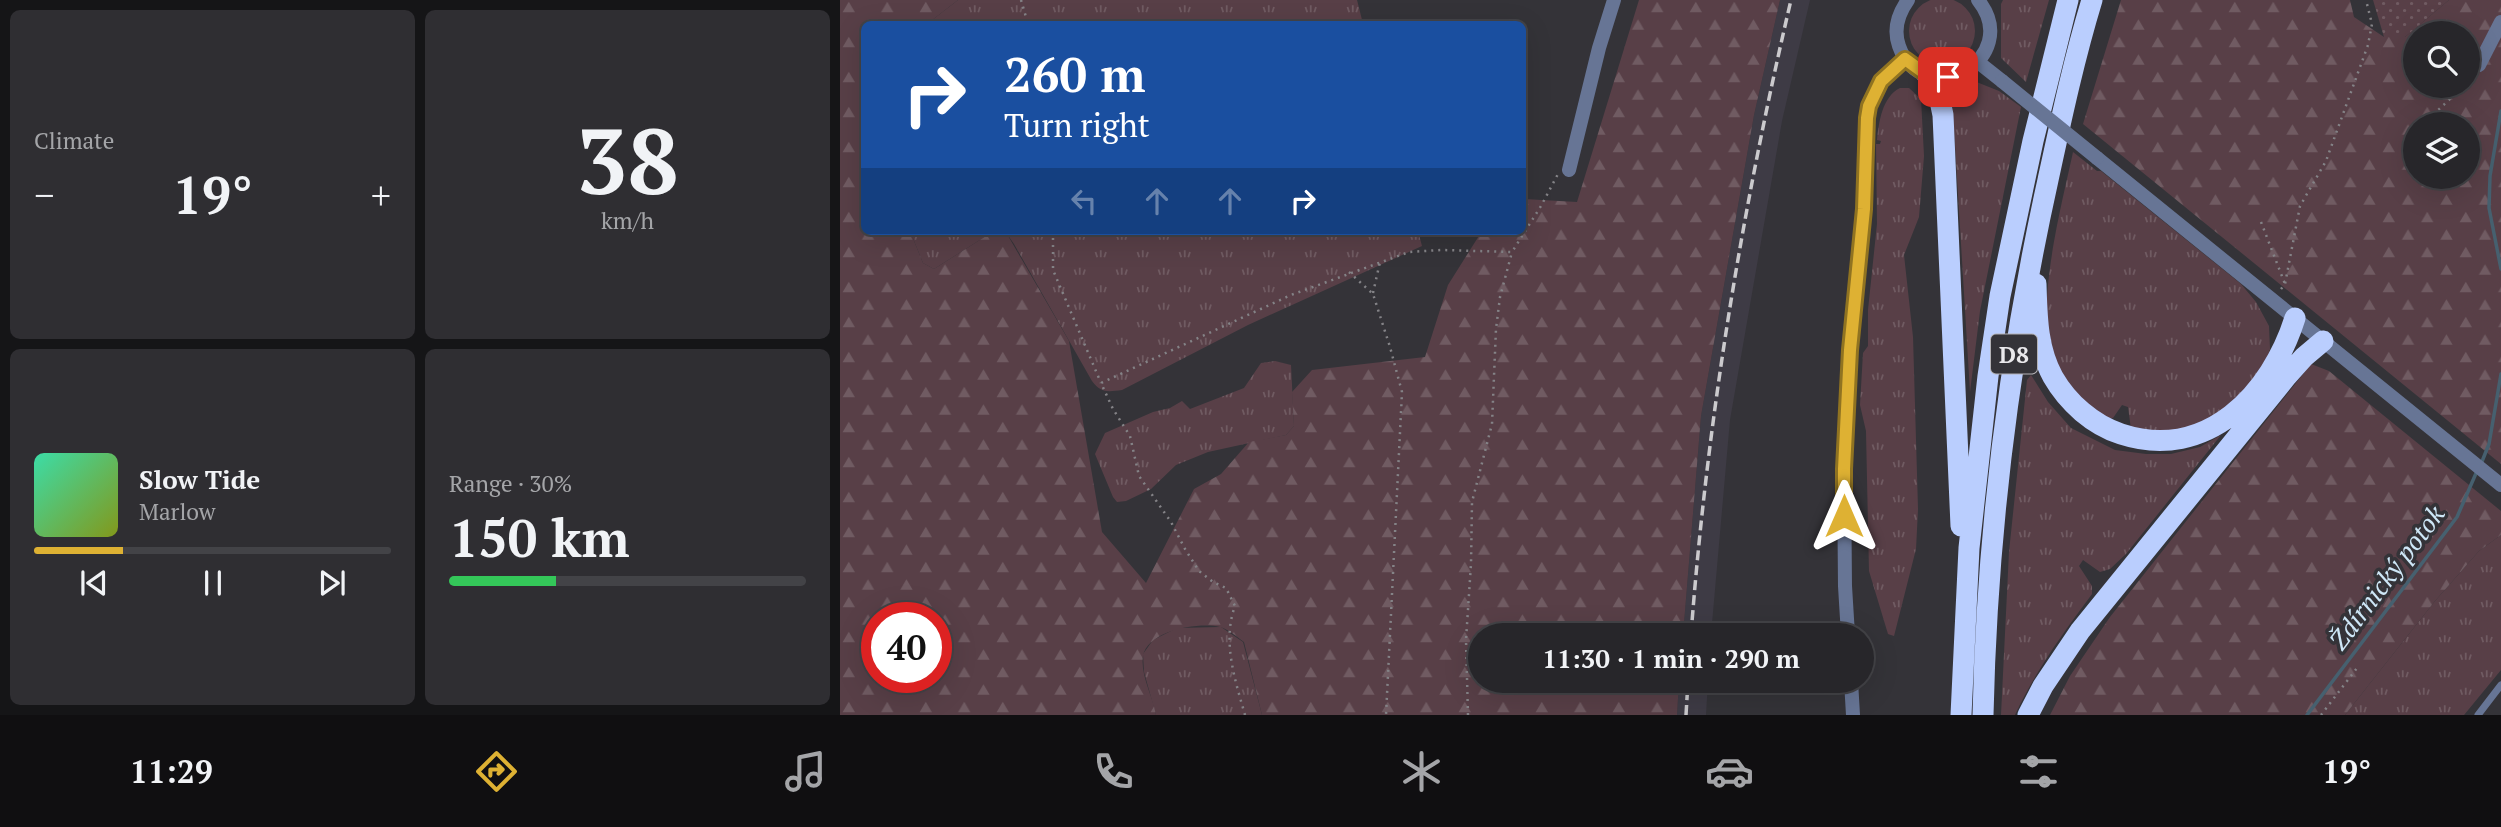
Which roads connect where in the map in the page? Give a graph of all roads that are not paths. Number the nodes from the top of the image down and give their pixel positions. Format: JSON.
{"nodes":[{"id":1,"x":1614,"y":0,"type":"edge"},
{"id":2,"x":1978,"y":0,"type":"edge"},
{"id":3,"x":2068,"y":0,"type":"edge"},
{"id":4,"x":2092,"y":0,"type":"edge"},
{"id":5,"x":1906,"y":1,"type":"edge"},
{"id":6,"x":2501,"y":22,"type":"edge"},
{"id":7,"x":1905,"y":59,"type":"junction"},
{"id":8,"x":1978,"y":62,"type":"junction"},
{"id":9,"x":2480,"y":63,"type":"edge"},
{"id":10,"x":1927,"y":75,"type":"junction"},
{"id":11,"x":1564,"y":171,"type":"road end"},
{"id":12,"x":2035,"y":237,"type":"junction"},
{"id":13,"x":2294,"y":318,"type":"junction"},
{"id":14,"x":2323,"y":341,"type":"junction"},
{"id":15,"x":2501,"y":485,"type":"edge"},
{"id":16,"x":1966,"y":600,"type":"junction"},
{"id":17,"x":1847,"y":623,"type":"edge"},
{"id":18,"x":2501,"y":685,"type":"edge"},
{"id":19,"x":1852,"y":693,"type":"edge"},
{"id":20,"x":1853,"y":715,"type":"edge"},
{"id":21,"x":1961,"y":715,"type":"edge"},
{"id":22,"x":1983,"y":715,"type":"edge"},
{"id":23,"x":2028,"y":715,"type":"edge"},
{"id":24,"x":2478,"y":715,"type":"edge"}],
"edges":[{"from":1,"to":11,"type":"street"},
{"from":2,"to":8,"type":"street"},
{"from":3,"to":16,"type":"highway","number":"D8"},
{"from":4,"to":12,"type":"highway","number":"D8"},
{"from":5,"to":7,"type":"street"},
{"from":6,"to":9,"type":"street"},
{"from":7,"to":10,"type":"street"},
{"from":7,"to":17,"type":"street"},
{"from":8,"to":10,"type":"street"},
{"from":8,"to":13,"type":"street","bridge":true},
{"from":10,"to":16,"type":"highway"},
{"from":12,"to":13,"type":"highway"},
{"from":12,"to":22,"type":"highway","number":"D8"},
{"from":13,"to":14,"type":"street"},
{"from":14,"to":15,"type":"street"},
{"from":14,"to":23,"type":"highway"},
{"from":16,"to":21,"type":"highway","number":"D8"},
{"from":18,"to":24,"type":"lane"},
{"from":19,"to":20,"type":"street"}]}
